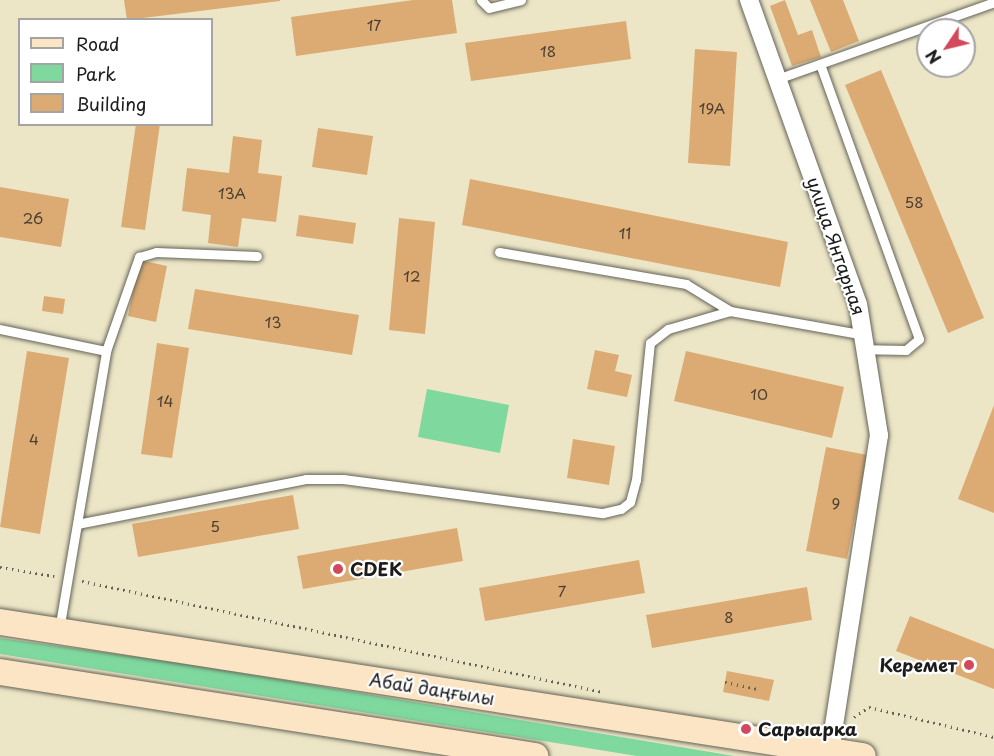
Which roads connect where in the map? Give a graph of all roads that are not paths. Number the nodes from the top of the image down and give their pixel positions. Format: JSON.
{"nodes":[{"id":1,"x":480,"y":0,"type":"edge"},
{"id":2,"x":521,"y":0,"type":"edge"},
{"id":3,"x":749,"y":0,"type":"edge"},
{"id":4,"x":994,"y":2,"type":"edge"},
{"id":5,"x":820,"y":64,"type":"junction"},
{"id":6,"x":777,"y":79,"type":"junction"},
{"id":7,"x":499,"y":252,"type":"dead end"},
{"id":8,"x":257,"y":256,"type":"dead end"},
{"id":9,"x":730,"y":311,"type":"junction"},
{"id":10,"x":0,"y":329,"type":"edge"},
{"id":11,"x":866,"y":342,"type":"junction"},
{"id":12,"x":106,"y":351,"type":"junction"},
{"id":13,"x":77,"y":524,"type":"junction"},
{"id":14,"x":0,"y":622,"type":"edge"},
{"id":15,"x":59,"y":631,"type":"junction"},
{"id":16,"x":0,"y":672,"type":"edge"},
{"id":17,"x":831,"y":741,"type":"junction"},
{"id":18,"x":535,"y":756,"type":"edge"},
{"id":19,"x":863,"y":756,"type":"edge"}],
"edges":[{"from":1,"to":2,"type":"lane"},
{"from":3,"to":6,"type":"street","name":"улица Янтарная"},
{"from":4,"to":5,"type":"lane"},
{"from":5,"to":6,"type":"lane"},
{"from":5,"to":11,"type":"lane"},
{"from":6,"to":11,"type":"street","name":"улица Янтарная"},
{"from":7,"to":9,"type":"lane"},
{"from":8,"to":12,"type":"lane"},
{"from":9,"to":11,"type":"lane"},
{"from":9,"to":13,"type":"lane"},
{"from":10,"to":12,"type":"lane"},
{"from":11,"to":17,"type":"street","name":"улица Янтарная"},
{"from":12,"to":13,"type":"lane"},
{"from":13,"to":15,"type":"lane"},
{"from":14,"to":15,"type":"main road","name":"Абай даңғылы"},
{"from":15,"to":17,"type":"main road","name":"Абай даңғылы"},
{"from":16,"to":18,"type":"main road"},
{"from":17,"to":19,"type":"main road","name":"Абай даңғылы"}]}
